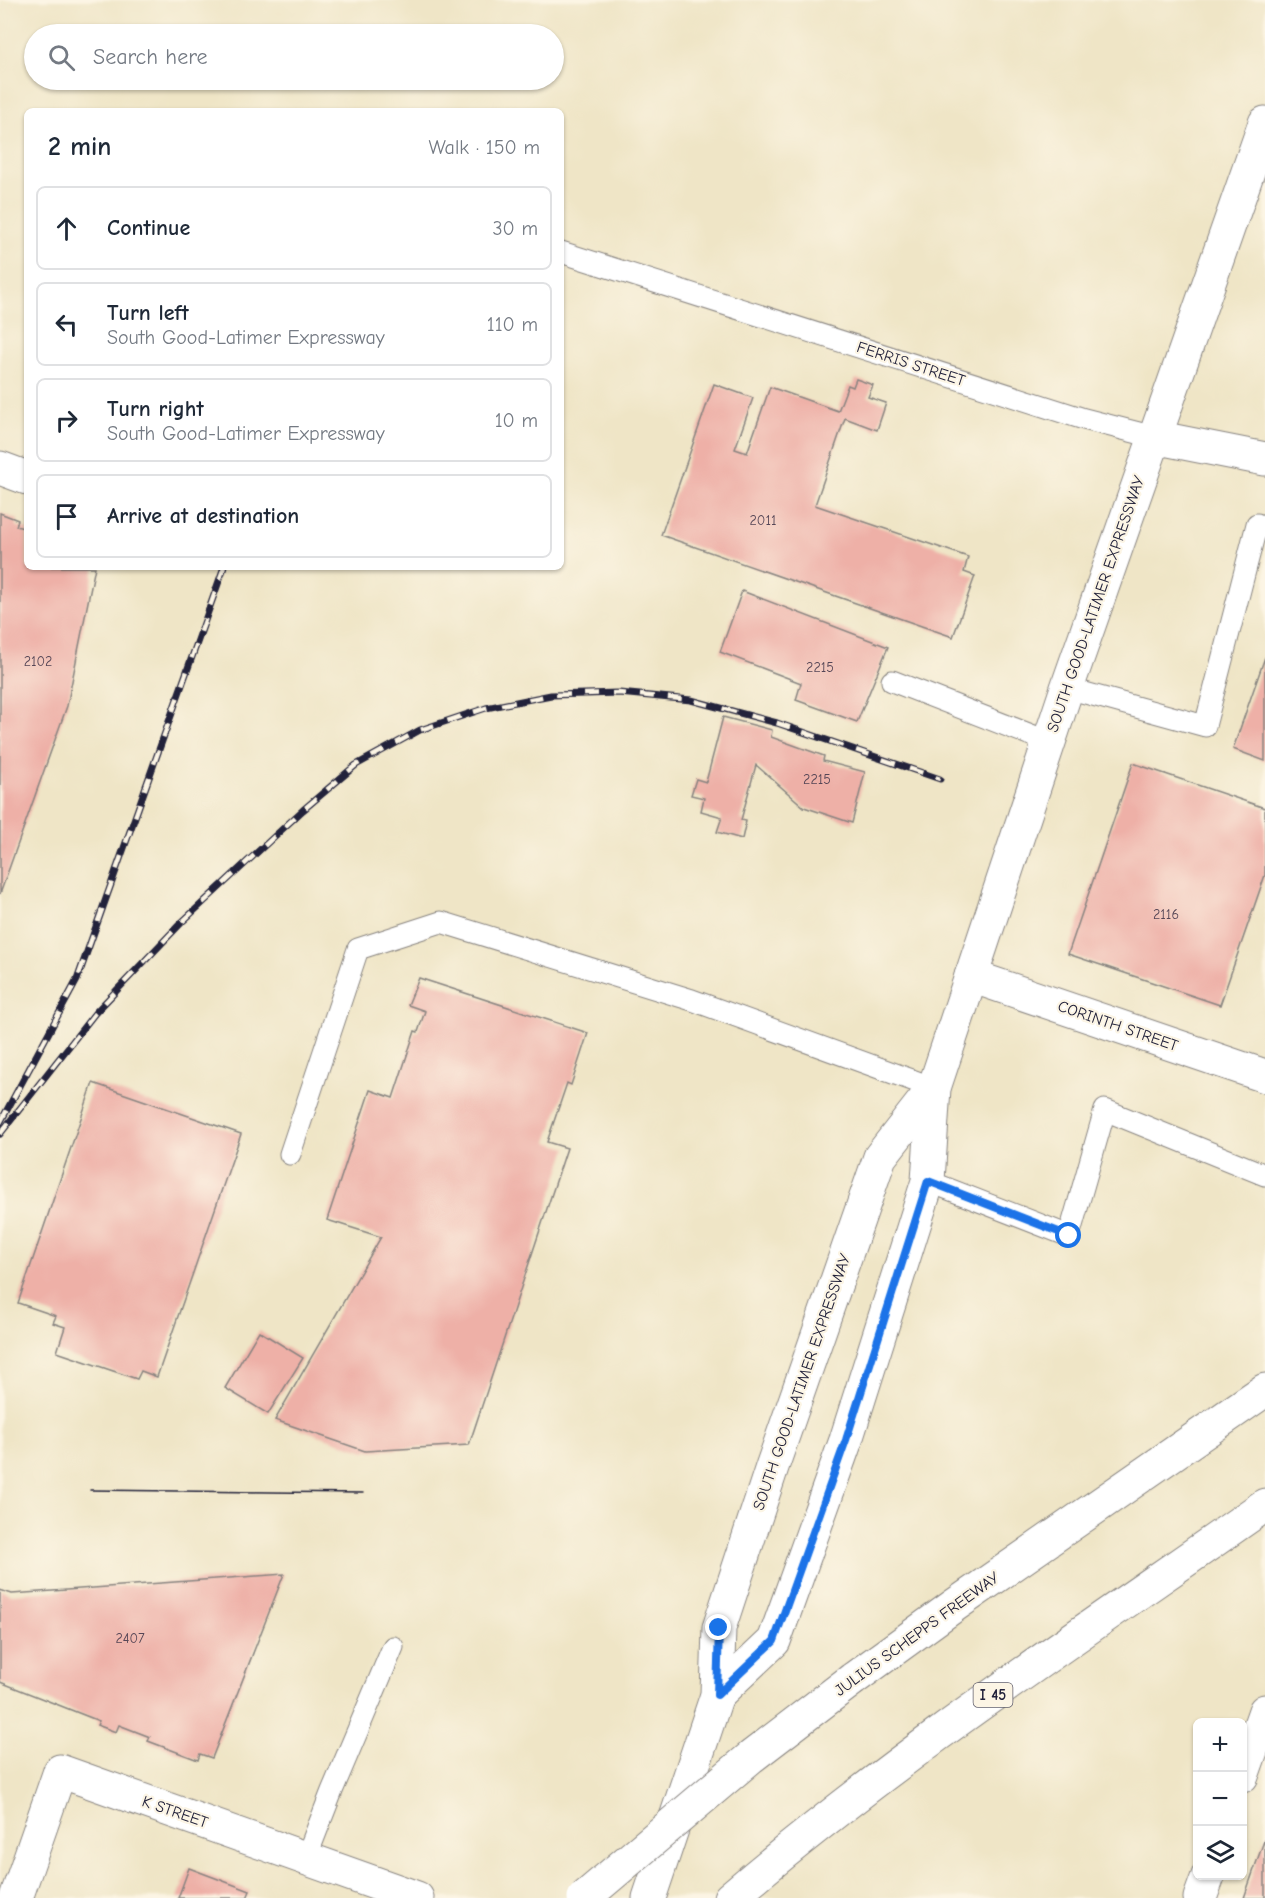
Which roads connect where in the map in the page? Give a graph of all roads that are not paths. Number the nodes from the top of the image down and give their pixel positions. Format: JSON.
{"nodes":[{"id":1,"x":1262,"y":141,"type":"edge"},
{"id":2,"x":564,"y":253,"type":"edge"},
{"id":3,"x":1154,"y":437,"type":"junction"},
{"id":4,"x":1265,"y":459,"type":"edge"},
{"id":5,"x":0,"y":468,"type":"edge"},
{"id":6,"x":24,"y":476,"type":"edge"},
{"id":7,"x":1257,"y":524,"type":"dead end"},
{"id":8,"x":892,"y":681,"type":"dead end"},
{"id":9,"x":1067,"y":687,"type":"junction"},
{"id":10,"x":1049,"y":742,"type":"junction"},
{"id":11,"x":970,"y":976,"type":"junction"},
{"id":12,"x":1265,"y":1076,"type":"edge"},
{"id":13,"x":934,"y":1088,"type":"junction"},
{"id":14,"x":290,"y":1154,"type":"dead end"},
{"id":15,"x":1265,"y":1175,"type":"edge"},
{"id":16,"x":928,"y":1181,"type":"junction"},
{"id":17,"x":1265,"y":1390,"type":"edge"},
{"id":18,"x":1265,"y":1505,"type":"edge"},
{"id":19,"x":393,"y":1647,"type":"dead end"},
{"id":20,"x":717,"y":1695,"type":"junction"},
{"id":21,"x":1265,"y":1711,"type":"edge"},
{"id":22,"x":1243,"y":1772,"type":"edge"},
{"id":23,"x":306,"y":1858,"type":"junction"},
{"id":24,"x":1206,"y":1880,"type":"edge"},
{"id":25,"x":16,"y":1898,"type":"edge"},
{"id":26,"x":417,"y":1898,"type":"edge"},
{"id":27,"x":584,"y":1898,"type":"edge"},
{"id":28,"x":650,"y":1898,"type":"edge"},
{"id":29,"x":730,"y":1898,"type":"edge"},
{"id":30,"x":1200,"y":1898,"type":"edge"}],
"edges":[{"from":1,"to":3,"type":"main road","name":"SOUTH GOOD-LATIMER EXPRESSWAY"},
{"from":2,"to":3,"type":"lane","name":"FERRIS STREET"},
{"from":3,"to":4,"type":"main road","name":"FERRIS STREET"},
{"from":3,"to":9,"type":"main road","name":"SOUTH GOOD-LATIMER EXPRESSWAY"},
{"from":5,"to":6,"type":"main road"},
{"from":7,"to":9,"type":"lane"},
{"from":8,"to":10,"type":"lane"},
{"from":9,"to":10,"type":"main road","name":"SOUTH GOOD-LATIMER EXPRESSWAY"},
{"from":10,"to":11,"type":"main road","name":"SOUTH GOOD-LATIMER EXPRESSWAY"},
{"from":11,"to":12,"type":"main road","name":"CORINTH STREET"},
{"from":11,"to":13,"type":"main road","name":"SOUTH GOOD-LATIMER EXPRESSWAY"},
{"from":13,"to":14,"type":"lane"},
{"from":13,"to":16,"type":"main road","name":"SOUTH GOOD-LATIMER EXPRESSWAY"},
{"from":13,"to":20,"type":"main road","name":"SOUTH GOOD-LATIMER EXPRESSWAY"},
{"from":15,"to":16,"type":"lane"},
{"from":16,"to":20,"type":"main road","name":"SOUTH GOOD-LATIMER EXPRESSWAY"},
{"from":17,"to":27,"type":"main road","name":"JULIUS SCHEPPS FREEWAY","bridge":true},
{"from":18,"to":29,"type":"main road","number":"I 45"},
{"from":19,"to":23,"type":"lane"},
{"from":20,"to":28,"type":"main road","name":"SOUTH GOOD-LATIMER EXPRESSWAY"},
{"from":21,"to":22,"type":"main road"},
{"from":23,"to":25,"type":"main road","name":"K STREET"},
{"from":23,"to":26,"type":"main road","name":"K STREET"},
{"from":24,"to":30,"type":"main road"}]}
